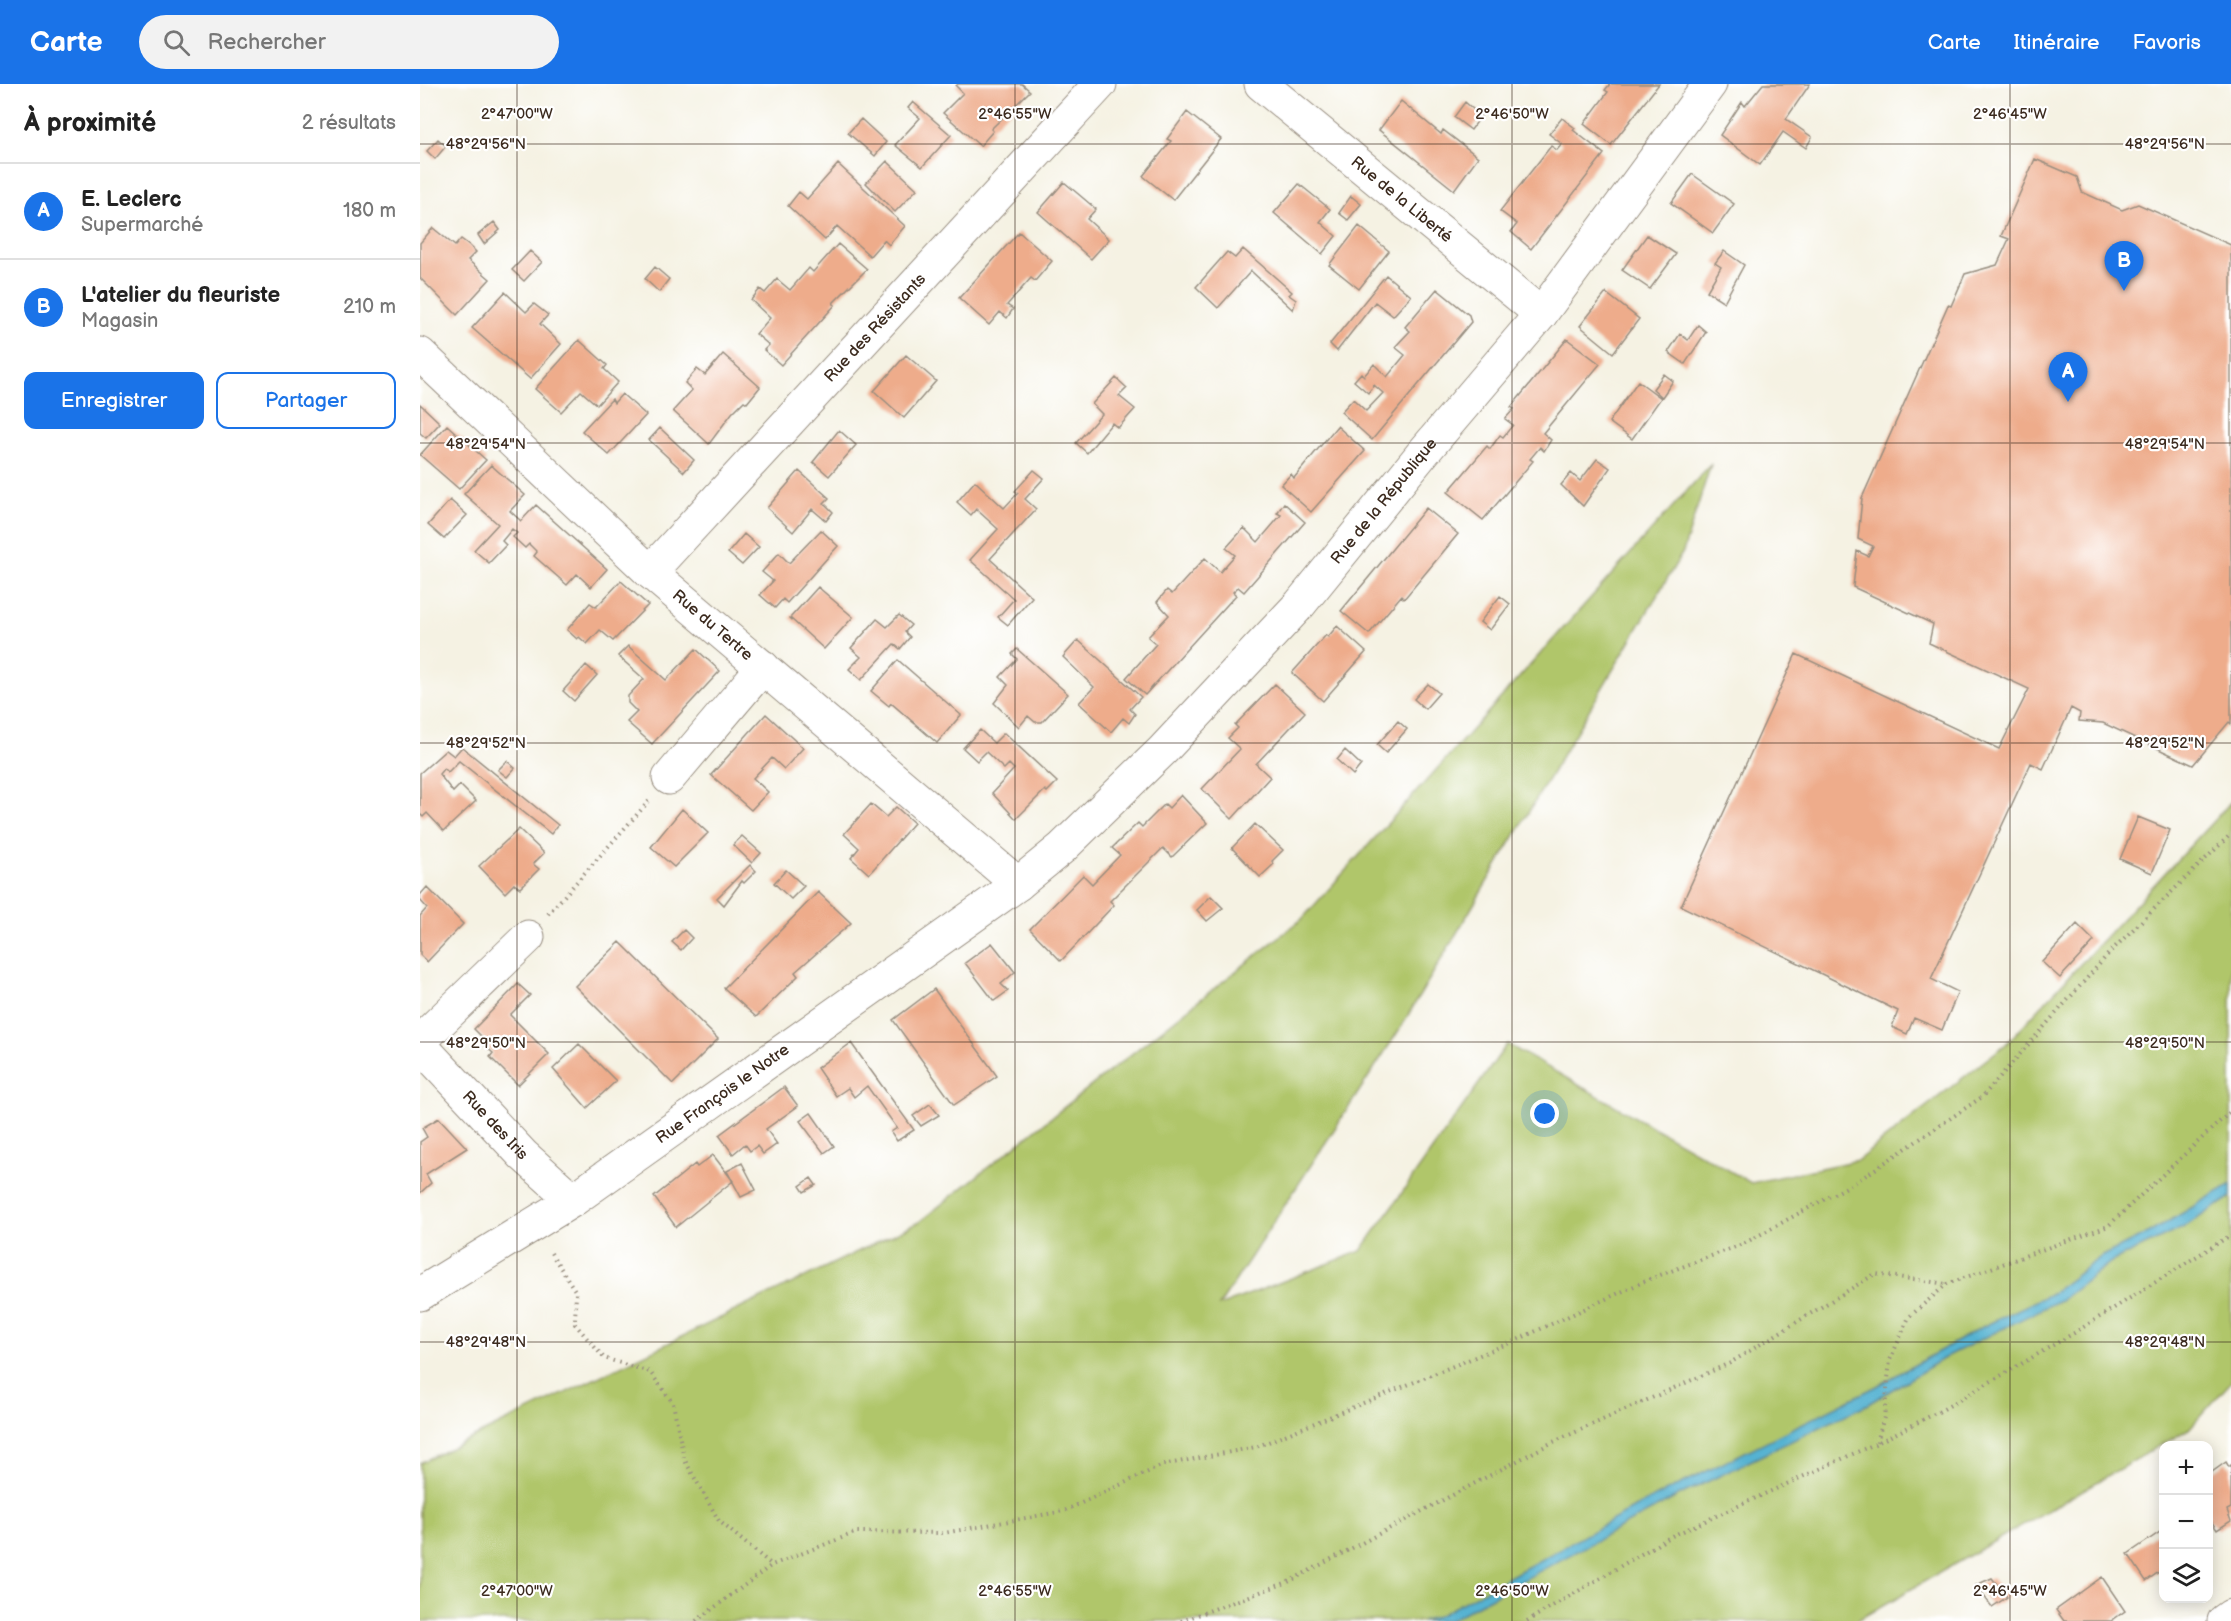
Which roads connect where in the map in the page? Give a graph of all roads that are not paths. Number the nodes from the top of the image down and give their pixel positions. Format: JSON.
{"nodes":[{"id":1,"x":1100,"y":84,"type":"edge"},
{"id":2,"x":1261,"y":84,"type":"edge"},
{"id":3,"x":1710,"y":84,"type":"edge"},
{"id":4,"x":1541,"y":314,"type":"junction"},
{"id":5,"x":420,"y":354,"type":"edge"},
{"id":6,"x":650,"y":572,"type":"junction"},
{"id":7,"x":763,"y":667,"type":"junction"},
{"id":8,"x":669,"y":778,"type":"road end"},
{"id":9,"x":1018,"y":884,"type":"junction"},
{"id":10,"x":528,"y":937,"type":"road end"},
{"id":11,"x":420,"y":1043,"type":"edge"},
{"id":12,"x":573,"y":1200,"type":"junction"},
{"id":13,"x":420,"y":1294,"type":"edge"},
{"id":14,"x":2231,"y":1616,"type":"edge"},
{"id":15,"x":2224,"y":1621,"type":"edge"}],
"edges":[{"from":1,"to":6,"type":"street","name":"Rue des Résistants"},
{"from":2,"to":4,"type":"street","name":"Rue de la Liberté"},
{"from":3,"to":4,"type":"street","name":"Rue de la République"},
{"from":4,"to":9,"type":"street","name":"Rue de la République"},
{"from":5,"to":6,"type":"street","name":"Rue du Tertre"},
{"from":6,"to":7,"type":"street","name":"Rue du Tertre"},
{"from":7,"to":8,"type":"street"},
{"from":7,"to":9,"type":"street","name":"Rue du Tertre"},
{"from":9,"to":12,"type":"street","name":"Rue François le Notre"},
{"from":10,"to":11,"type":"street"},
{"from":11,"to":12,"type":"street","name":"Rue des Iris"},
{"from":12,"to":13,"type":"street","name":"Rue François le Notre"},
{"from":14,"to":15,"type":"street"}]}
